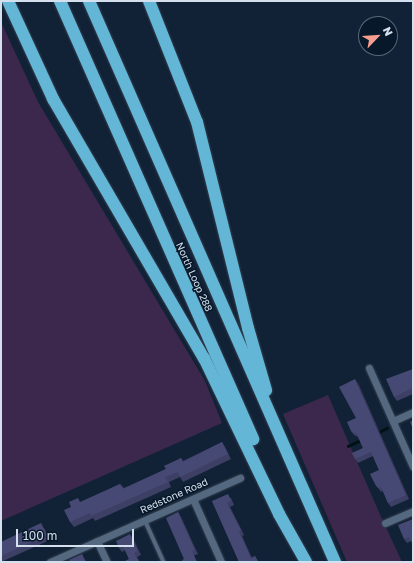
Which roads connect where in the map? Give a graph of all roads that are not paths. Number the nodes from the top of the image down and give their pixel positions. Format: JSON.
{"nodes":[{"id":1,"x":60,"y":1,"type":"edge"},
{"id":2,"x":88,"y":1,"type":"edge"},
{"id":3,"x":148,"y":1,"type":"edge"},
{"id":4,"x":9,"y":2,"type":"edge"},
{"id":5,"x":369,"y":368,"type":"dead end"},
{"id":6,"x":413,"y":412,"type":"edge"},
{"id":7,"x":393,"y":421,"type":"junction"},
{"id":8,"x":413,"y":467,"type":"edge"},
{"id":9,"x":295,"y":472,"type":"junction"},
{"id":10,"x":240,"y":478,"type":"dead end"},
{"id":11,"x":193,"y":499,"type":"junction"},
{"id":12,"x":413,"y":511,"type":"edge"},
{"id":13,"x":145,"y":520,"type":"junction"},
{"id":14,"x":385,"y":523,"type":"dead end"},
{"id":15,"x":98,"y":541,"type":"junction"},
{"id":16,"x":50,"y":562,"type":"edge"},
{"id":17,"x":107,"y":562,"type":"edge"},
{"id":18,"x":164,"y":562,"type":"edge"},
{"id":19,"x":221,"y":562,"type":"edge"},
{"id":20,"x":306,"y":562,"type":"edge"},
{"id":21,"x":335,"y":562,"type":"edge"}],
"edges":[{"from":1,"to":20,"type":"highway","name":"North Loop 288"},
{"from":2,"to":9,"type":"highway","name":"North Loop 288"},
{"from":3,"to":9,"type":"highway"},
{"from":4,"to":20,"type":"highway"},
{"from":5,"to":7,"type":"street"},
{"from":6,"to":7,"type":"street"},
{"from":7,"to":8,"type":"street"},
{"from":9,"to":21,"type":"highway","name":"North Loop 288"},
{"from":10,"to":11,"type":"street","name":"Redstone Road"},
{"from":11,"to":13,"type":"street","name":"Redstone Road"},
{"from":11,"to":19,"type":"street"},
{"from":12,"to":14,"type":"street"},
{"from":13,"to":15,"type":"street","name":"Redstone Road"},
{"from":13,"to":18,"type":"lane"},
{"from":15,"to":16,"type":"street","name":"Redstone Road"},
{"from":15,"to":17,"type":"street"}]}
